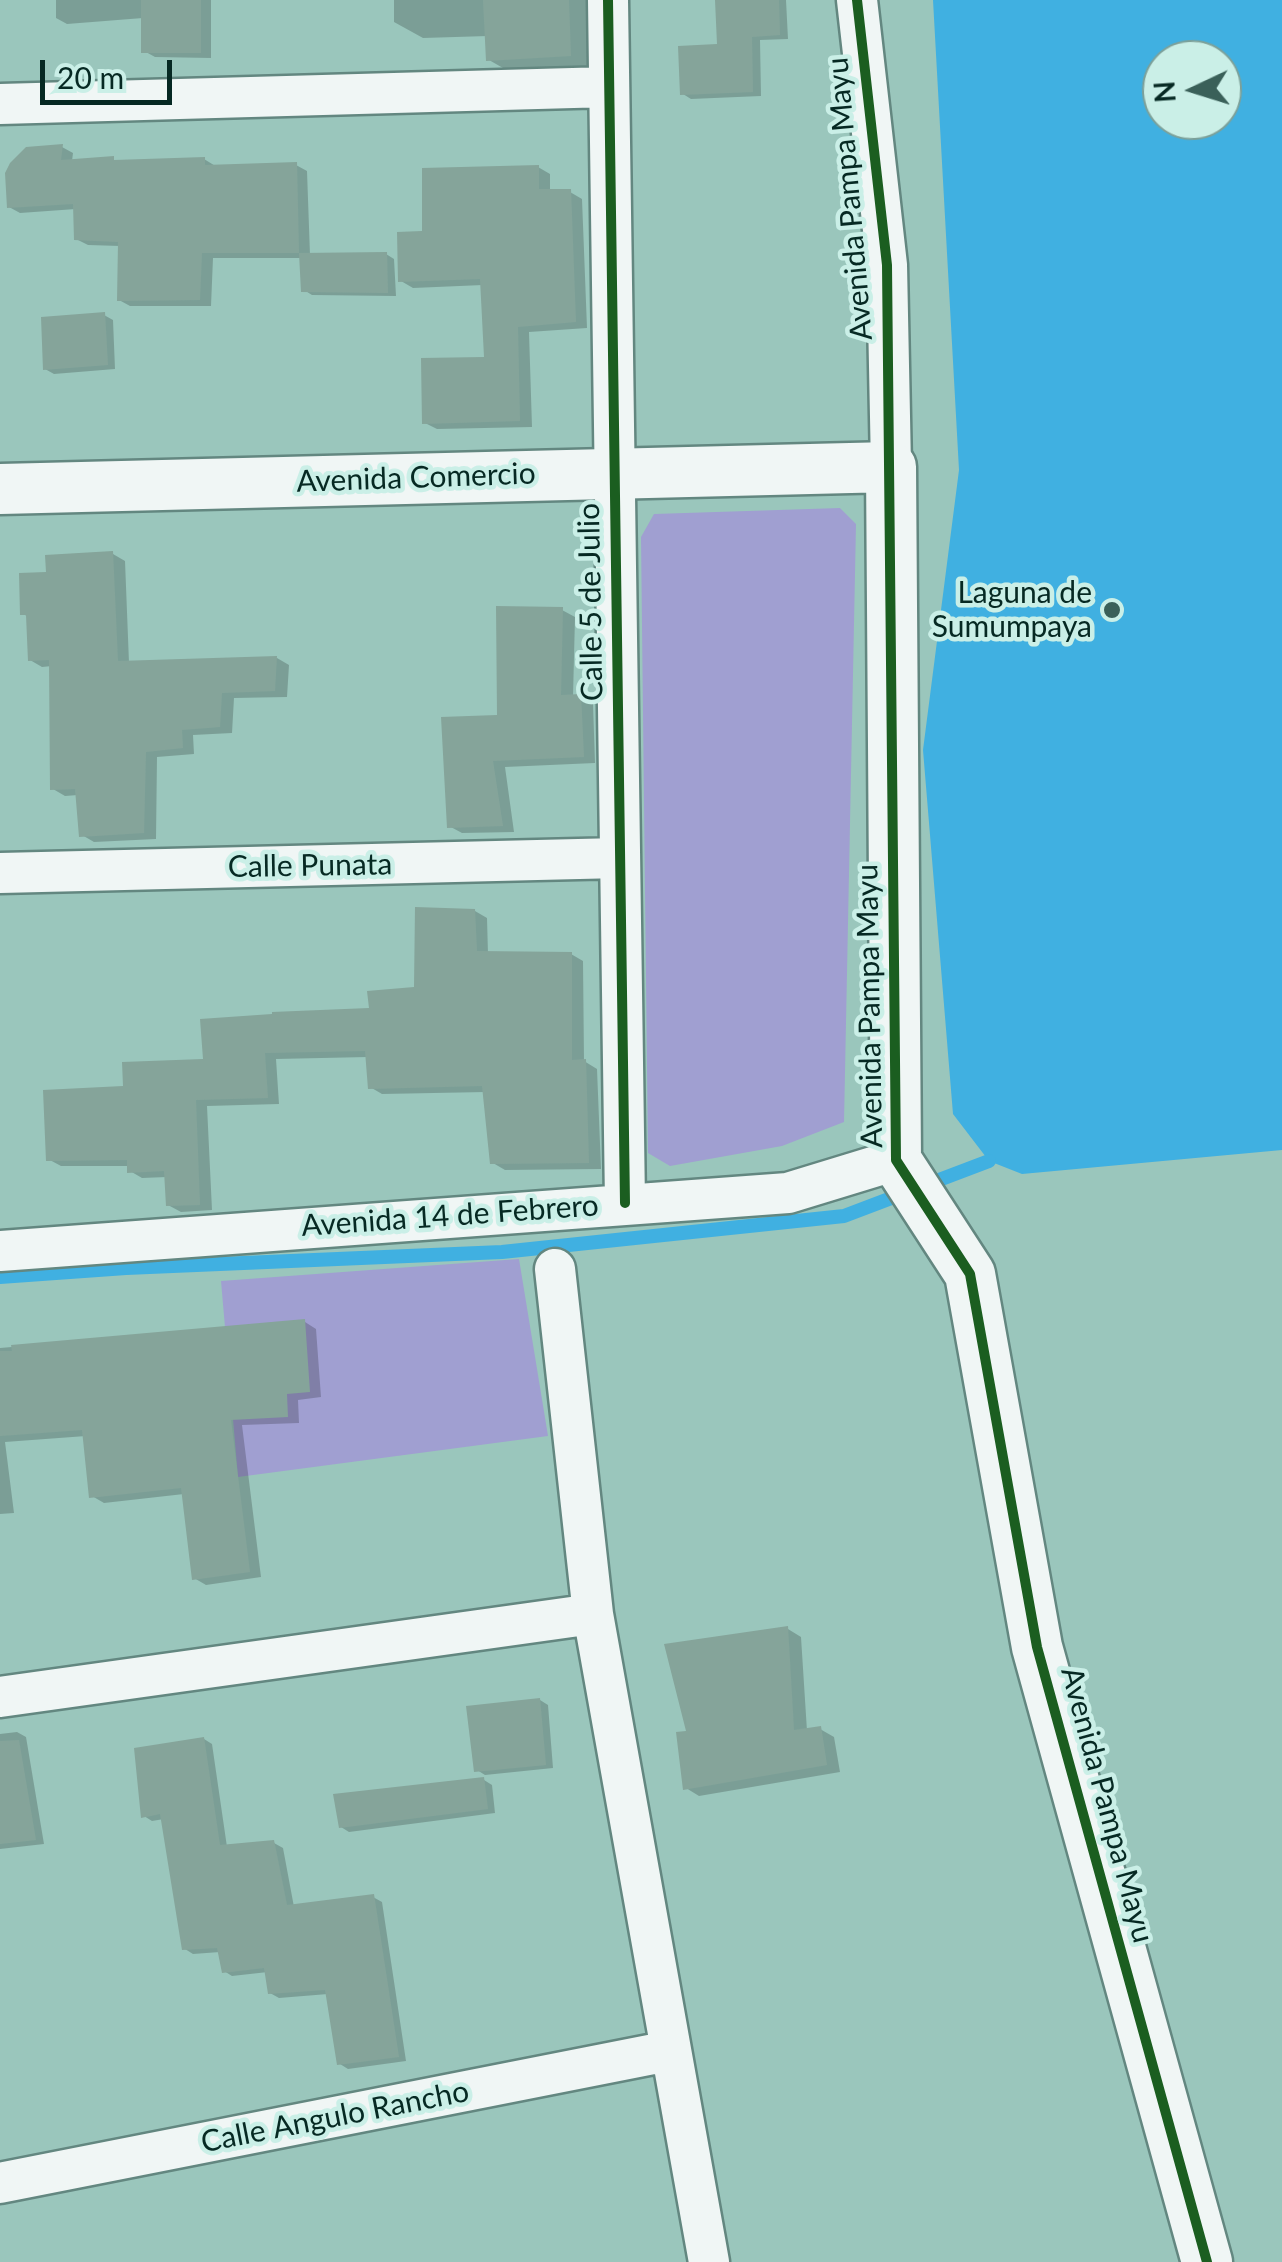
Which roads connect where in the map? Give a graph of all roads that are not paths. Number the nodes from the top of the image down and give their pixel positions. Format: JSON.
{"nodes":[{"id":1,"x":608,"y":0,"type":"edge"},
{"id":2,"x":857,"y":0,"type":"edge"},
{"id":3,"x":609,"y":87,"type":"junction"},
{"id":4,"x":0,"y":104,"type":"edge"},
{"id":5,"x":891,"y":466,"type":"junction"},
{"id":6,"x":614,"y":473,"type":"junction"},
{"id":7,"x":0,"y":490,"type":"edge"},
{"id":8,"x":620,"y":858,"type":"junction"},
{"id":9,"x":0,"y":873,"type":"edge"},
{"id":10,"x":896,"y":1160,"type":"junction"},
{"id":11,"x":624,"y":1203,"type":"junction"},
{"id":12,"x":0,"y":1250,"type":"edge"},
{"id":13,"x":554,"y":1268,"type":"dead end"},
{"id":14,"x":594,"y":1614,"type":"junction"},
{"id":15,"x":0,"y":1697,"type":"edge"},
{"id":16,"x":669,"y":2050,"type":"junction"},
{"id":17,"x":0,"y":2183,"type":"edge"},
{"id":18,"x":708,"y":2262,"type":"edge"},
{"id":19,"x":1207,"y":2262,"type":"edge"}],
"edges":[{"from":1,"to":3,"type":"street","name":"Calle 5 de Julio"},
{"from":2,"to":5,"type":"street","name":"Avenida Pampa Mayu"},
{"from":3,"to":4,"type":"street"},
{"from":3,"to":6,"type":"street","name":"Calle 5 de Julio"},
{"from":5,"to":6,"type":"street","name":"Avenida Comercio"},
{"from":5,"to":10,"type":"street","name":"Avenida Pampa Mayu"},
{"from":6,"to":7,"type":"street","name":"Avenida Comercio"},
{"from":6,"to":8,"type":"street","name":"Calle 5 de Julio"},
{"from":8,"to":9,"type":"street","name":"Calle Punata"},
{"from":8,"to":11,"type":"street","name":"Calle 5 de Julio"},
{"from":10,"to":11,"type":"street","name":"Avenida 14 de Febrero"},
{"from":10,"to":19,"type":"street","name":"Avenida Pampa Mayu"},
{"from":11,"to":12,"type":"street","name":"Avenida 14 de Febrero"},
{"from":13,"to":14,"type":"street"},
{"from":14,"to":15,"type":"street"},
{"from":14,"to":16,"type":"street"},
{"from":16,"to":17,"type":"street","name":"Calle Angulo Rancho"},
{"from":16,"to":18,"type":"street"}]}
